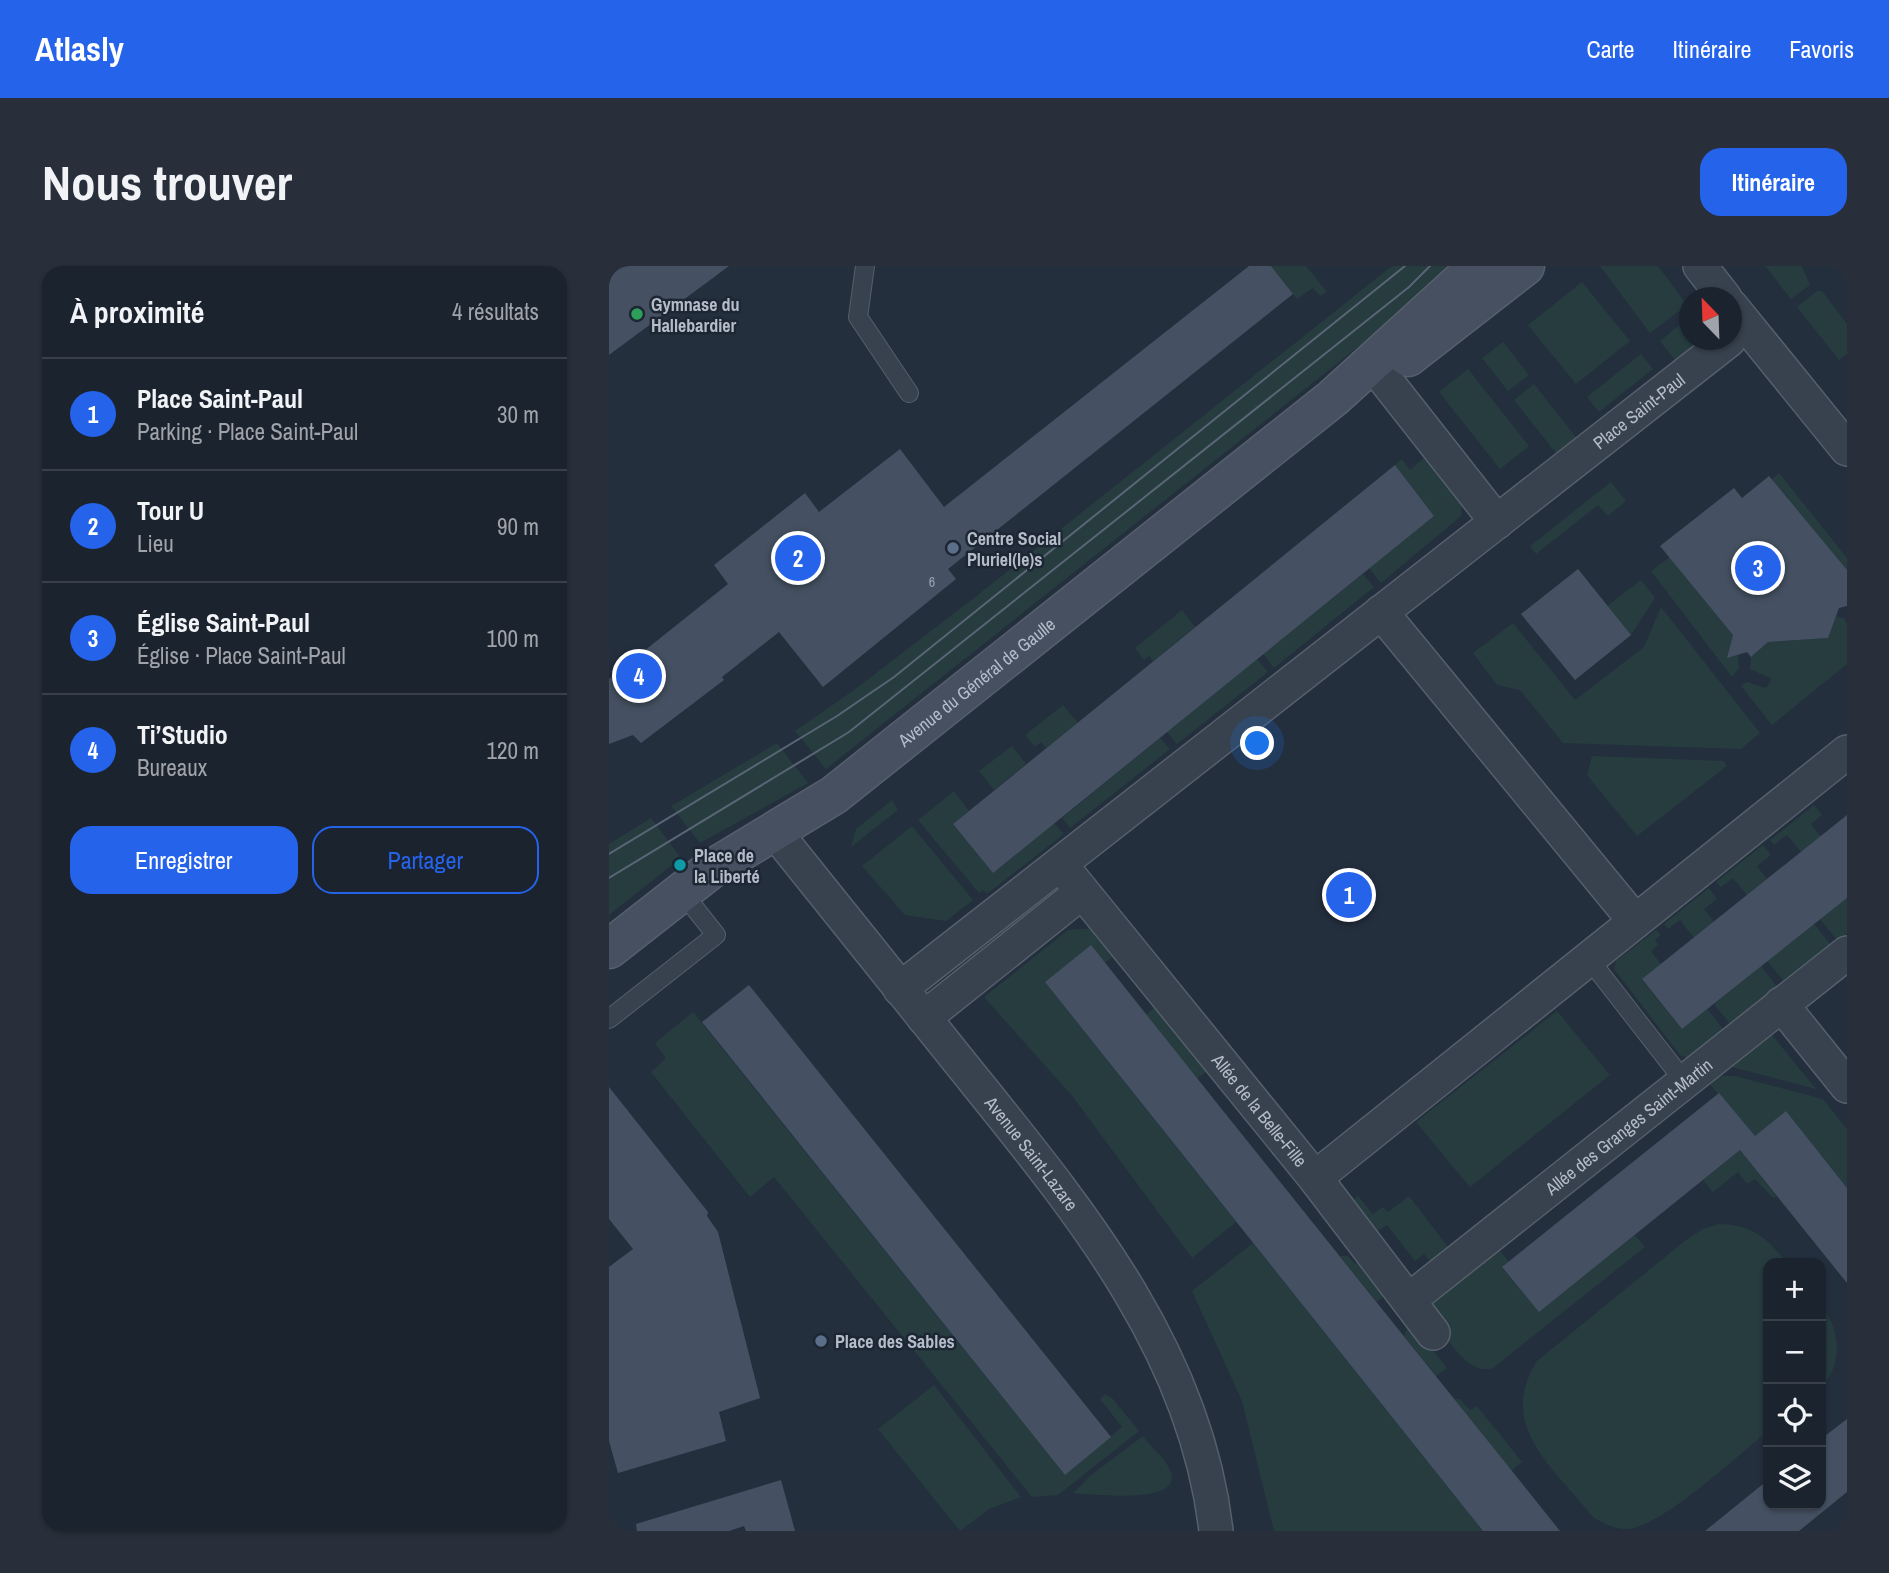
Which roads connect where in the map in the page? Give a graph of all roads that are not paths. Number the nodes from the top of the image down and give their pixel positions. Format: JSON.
{"nodes":[{"id":1,"x":865,"y":266,"type":"edge"},
{"id":2,"x":1478,"y":266,"type":"edge"},
{"id":3,"x":1525,"y":266,"type":"edge"},
{"id":4,"x":1700,"y":266,"type":"edge"},
{"id":5,"x":1716,"y":287,"type":"edge"},
{"id":6,"x":1742,"y":335,"type":"edge"},
{"id":7,"x":1707,"y":350,"type":"edge"},
{"id":8,"x":1383,"y":377,"type":"junction"},
{"id":9,"x":909,"y":393,"type":"dead end"},
{"id":10,"x":1333,"y":398,"type":"junction"},
{"id":11,"x":1847,"y":449,"type":"edge"},
{"id":12,"x":1497,"y":522,"type":"junction"},
{"id":13,"x":1381,"y":612,"type":"junction"},
{"id":14,"x":1847,"y":752,"type":"edge"},
{"id":15,"x":776,"y":833,"type":"junction"},
{"id":16,"x":1060,"y":864,"type":"junction"},
{"id":17,"x":682,"y":892,"type":"junction"},
{"id":18,"x":1082,"y":892,"type":"junction"},
{"id":19,"x":1635,"y":921,"type":"junction"},
{"id":20,"x":609,"y":949,"type":"edge"},
{"id":21,"x":1847,"y":953,"type":"edge"},
{"id":22,"x":1588,"y":959,"type":"junction"},
{"id":23,"x":900,"y":989,"type":"junction"},
{"id":24,"x":1781,"y":1004,"type":"junction"},
{"id":25,"x":924,"y":1018,"type":"junction"},
{"id":26,"x":609,"y":1019,"type":"edge"},
{"id":27,"x":1684,"y":1081,"type":"junction"},
{"id":28,"x":1847,"y":1086,"type":"edge"},
{"id":29,"x":1315,"y":1178,"type":"junction"},
{"id":30,"x":1409,"y":1300,"type":"junction"},
{"id":31,"x":1433,"y":1333,"type":"dead end"},
{"id":32,"x":1215,"y":1523,"type":"edge"}],
"edges":[{"from":1,"to":9,"type":"lane"},
{"from":2,"to":10,"type":"main road","name":"Avenue du Général de Gaulle"},
{"from":3,"to":8,"type":"main road","name":"Avenue du Général de Gaulle"},
{"from":4,"to":5,"type":"street"},
{"from":6,"to":11,"type":"street","name":"Place Saint-Paul"},
{"from":7,"to":12,"type":"street","name":"Place Saint-Paul"},
{"from":8,"to":10,"type":"main road","name":"Avenue du Général de Gaulle"},
{"from":8,"to":12,"type":"street"},
{"from":10,"to":15,"type":"main road","name":"Avenue du Général de Gaulle"},
{"from":12,"to":13,"type":"street","name":"Place Saint-Paul"},
{"from":13,"to":16,"type":"street","name":"Place Saint-Paul"},
{"from":13,"to":19,"type":"street"},
{"from":14,"to":19,"type":"street"},
{"from":15,"to":17,"type":"main road","name":"Avenue du Général de Gaulle"},
{"from":15,"to":23,"type":"street","name":"Avenue Saint-Lazare"},
{"from":16,"to":18,"type":"street","name":"Allée de la Belle-Fille"},
{"from":16,"to":23,"type":"street"},
{"from":17,"to":20,"type":"main road","name":"Avenue du Général de Gaulle"},
{"from":17,"to":26,"type":"lane"},
{"from":18,"to":25,"type":"street"},
{"from":18,"to":29,"type":"street","name":"Allée de la Belle-Fille"},
{"from":19,"to":22,"type":"street"},
{"from":21,"to":24,"type":"street","name":"Allée des Granges Saint-Martin"},
{"from":22,"to":27,"type":"lane"},
{"from":22,"to":29,"type":"street"},
{"from":23,"to":25,"type":"street","name":"Avenue Saint-Lazare"},
{"from":24,"to":27,"type":"street","name":"Allée des Granges Saint-Martin"},
{"from":24,"to":28,"type":"street"},
{"from":25,"to":32,"type":"street","name":"Avenue Saint-Lazare"},
{"from":27,"to":30,"type":"street","name":"Allée des Granges Saint-Martin"},
{"from":29,"to":30,"type":"street","name":"Allée de la Belle-Fille"},
{"from":30,"to":31,"type":"street","name":"Allée de la Belle-Fille"}]}
